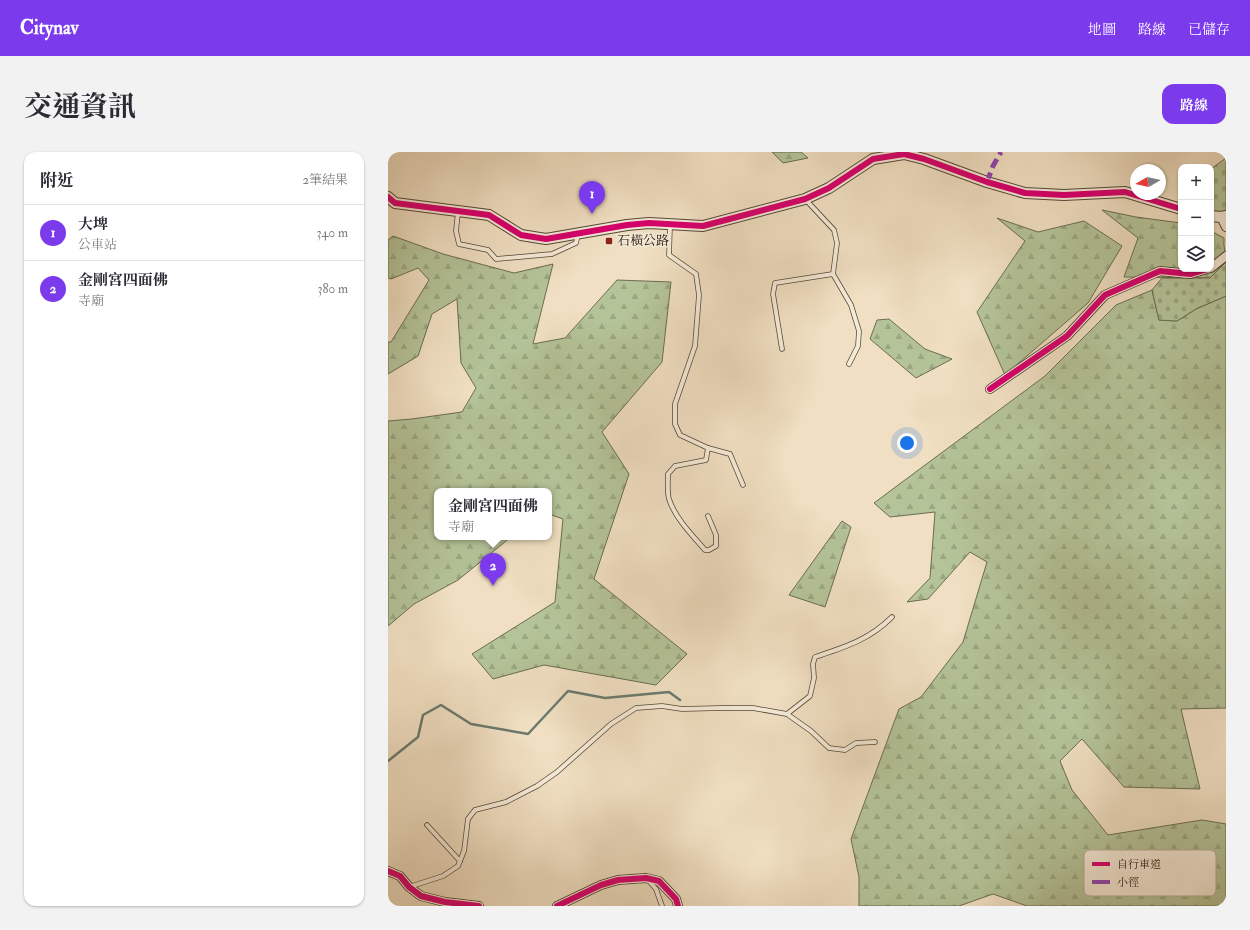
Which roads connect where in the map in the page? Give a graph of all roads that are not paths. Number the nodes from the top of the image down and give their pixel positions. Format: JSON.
{"nodes":[{"id":1,"x":806,"y":199,"type":"junction"},
{"id":2,"x":390,"y":202,"type":"edge"},
{"id":3,"x":1178,"y":208,"type":"edge"},
{"id":4,"x":458,"y":210,"type":"junction"},
{"id":5,"x":670,"y":224,"type":"junction"},
{"id":6,"x":578,"y":234,"type":"junction"},
{"id":7,"x":1226,"y":256,"type":"edge"},
{"id":8,"x":1214,"y":266,"type":"edge"},
{"id":9,"x":1197,"y":272,"type":"edge"},
{"id":10,"x":833,"y":274,"type":"junction"},
{"id":11,"x":782,"y":348,"type":"dead end"},
{"id":12,"x":849,"y":364,"type":"dead end"},
{"id":13,"x":990,"y":389,"type":"dead end"},
{"id":14,"x":708,"y":448,"type":"junction"},
{"id":15,"x":743,"y":485,"type":"dead end"},
{"id":16,"x":708,"y":516,"type":"dead end"},
{"id":17,"x":892,"y":617,"type":"dead end"},
{"id":18,"x":787,"y":714,"type":"junction"},
{"id":19,"x":875,"y":742,"type":"dead end"},
{"id":20,"x":427,"y":825,"type":"dead end"},
{"id":21,"x":460,"y":861,"type":"junction"},
{"id":22,"x":388,"y":870,"type":"edge"},
{"id":23,"x":646,"y":878,"type":"junction"},
{"id":24,"x":409,"y":887,"type":"junction"},
{"id":25,"x":479,"y":906,"type":"edge"},
{"id":26,"x":557,"y":906,"type":"edge"},
{"id":27,"x":662,"y":906,"type":"edge"},
{"id":28,"x":678,"y":906,"type":"edge"}],
"edges":[{"from":1,"to":3,"type":"street"},
{"from":1,"to":5,"type":"street"},
{"from":1,"to":10,"type":"lane"},
{"from":2,"to":4,"type":"street"},
{"from":4,"to":6,"type":"street"},
{"from":4,"to":6,"type":"lane"},
{"from":5,"to":6,"type":"street"},
{"from":5,"to":14,"type":"lane"},
{"from":7,"to":8,"type":"street"},
{"from":9,"to":13,"type":"street"},
{"from":10,"to":11,"type":"lane"},
{"from":10,"to":12,"type":"lane"},
{"from":14,"to":15,"type":"lane"},
{"from":14,"to":16,"type":"lane"},
{"from":17,"to":18,"type":"lane"},
{"from":18,"to":19,"type":"lane"},
{"from":18,"to":21,"type":"lane"},
{"from":20,"to":21,"type":"lane"},
{"from":21,"to":24,"type":"lane"},
{"from":22,"to":24,"type":"street"},
{"from":23,"to":26,"type":"street"},
{"from":23,"to":27,"type":"lane"},
{"from":23,"to":28,"type":"street"},
{"from":24,"to":25,"type":"street"}]}
